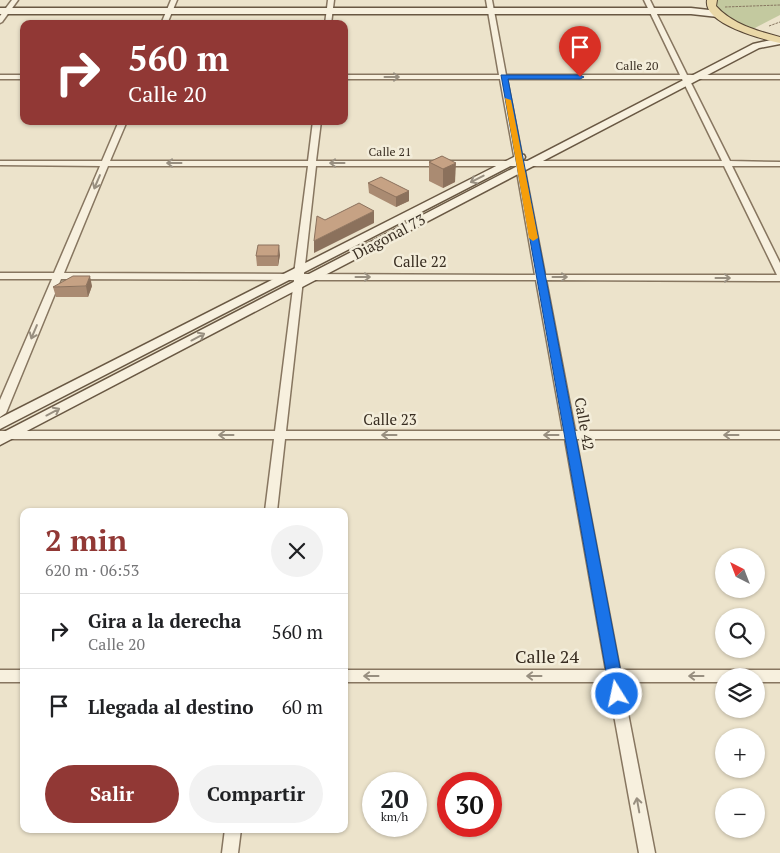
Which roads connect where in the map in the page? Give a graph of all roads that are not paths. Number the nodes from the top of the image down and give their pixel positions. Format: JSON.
{"nodes":[{"id":1,"x":330,"y":5,"type":"edge"},
{"id":2,"x":490,"y":5,"type":"edge"},
{"id":3,"x":650,"y":5,"type":"edge"},
{"id":4,"x":171,"y":6,"type":"edge"},
{"id":5,"x":713,"y":6,"type":"edge"},
{"id":6,"x":7,"y":7,"type":"edge"},
{"id":7,"x":166,"y":20,"type":"edge"},
{"id":8,"x":328,"y":20,"type":"edge"},
{"id":9,"x":0,"y":21,"type":"edge"},
{"id":10,"x":748,"y":31,"type":"junction"},
{"id":11,"x":780,"y":41,"type":"edge"},
{"id":12,"x":0,"y":77,"type":"edge"},
{"id":13,"x":20,"y":77,"type":"edge"},
{"id":14,"x":348,"y":77,"type":"edge"},
{"id":15,"x":504,"y":77,"type":"junction"},
{"id":16,"x":685,"y":77,"type":"junction"},
{"id":17,"x":780,"y":77,"type":"edge"},
{"id":18,"x":121,"y":125,"type":"edge"},
{"id":19,"x":317,"y":125,"type":"edge"},
{"id":20,"x":0,"y":163,"type":"edge"},
{"id":21,"x":105,"y":163,"type":"junction"},
{"id":22,"x":312,"y":163,"type":"junction"},
{"id":23,"x":519,"y":163,"type":"junction"},
{"id":24,"x":726,"y":164,"type":"junction"},
{"id":25,"x":780,"y":164,"type":"edge"},
{"id":26,"x":780,"y":273,"type":"edge"},
{"id":27,"x":0,"y":276,"type":"edge"},
{"id":28,"x":58,"y":276,"type":"junction"},
{"id":29,"x":314,"y":276,"type":"junction"},
{"id":30,"x":296,"y":277,"type":"junction"},
{"id":31,"x":540,"y":277,"type":"junction"},
{"id":32,"x":780,"y":278,"type":"edge"},
{"id":33,"x":0,"y":413,"type":"edge"},
{"id":34,"x":3,"y":433,"type":"edge"},
{"id":35,"x":280,"y":435,"type":"junction"},
{"id":36,"x":570,"y":435,"type":"junction"},
{"id":37,"x":780,"y":435,"type":"edge"},
{"id":38,"x":271,"y":508,"type":"edge"},
{"id":39,"x":0,"y":676,"type":"edge"},
{"id":40,"x":20,"y":676,"type":"edge"},
{"id":41,"x":348,"y":676,"type":"edge"},
{"id":42,"x":614,"y":676,"type":"junction"},
{"id":43,"x":780,"y":676,"type":"edge"},
{"id":44,"x":232,"y":833,"type":"edge"},
{"id":45,"x":230,"y":853,"type":"edge"},
{"id":46,"x":647,"y":853,"type":"edge"}],
"edges":[{"from":1,"to":2,"type":"main road"},
{"from":1,"to":4,"type":"main road"},
{"from":1,"to":8,"type":"street"},
{"from":2,"to":3,"type":"main road"},
{"from":2,"to":15,"type":"street","name":"Calle 42"},
{"from":3,"to":5,"type":"main road"},
{"from":3,"to":5,"type":"main road"},
{"from":3,"to":16,"type":"street"},
{"from":4,"to":6,"type":"main road"},
{"from":4,"to":7,"type":"street"},
{"from":5,"to":10,"type":"main road"},
{"from":6,"to":9,"type":"street"},
{"from":10,"to":11,"type":"main road"},
{"from":10,"to":16,"type":"main road","name":"Diagonal 73"},
{"from":11,"to":16,"type":"main road","name":"Diagonal 73"},
{"from":12,"to":13,"type":"street"},
{"from":14,"to":15,"type":"street","name":"Calle 20","one_way":true},
{"from":15,"to":16,"type":"street","name":"Calle 20"},
{"from":15,"to":23,"type":"street","name":"Calle 42"},
{"from":16,"to":17,"type":"street","name":"Calle 20"},
{"from":16,"to":23,"type":"main road","name":"Diagonal 73"},
{"from":16,"to":24,"type":"street"},
{"from":18,"to":21,"type":"street"},
{"from":19,"to":22,"type":"street"},
{"from":20,"to":21,"type":"street","name":"Calle 21"},
{"from":22,"to":21,"type":"street","name":"Calle 21","one_way":true},
{"from":21,"to":28,"type":"street","one_way":true},
{"from":23,"to":22,"type":"street","name":"Calle 21","one_way":true},
{"from":22,"to":30,"type":"street"},
{"from":23,"to":24,"type":"street","name":"Calle 21"},
{"from":23,"to":29,"type":"main road","name":"Diagonal 73"},
{"from":23,"to":30,"type":"main road","name":"Diagonal 73","one_way":true},
{"from":23,"to":31,"type":"street","name":"Calle 42"},
{"from":24,"to":25,"type":"street","name":"Calle 21"},
{"from":24,"to":26,"type":"street"},
{"from":27,"to":28,"type":"street"},
{"from":28,"to":30,"type":"street"},
{"from":28,"to":33,"type":"street","one_way":true},
{"from":29,"to":30,"type":"main road","name":"Diagonal 73"},
{"from":29,"to":31,"type":"street","name":"Calle 22","one_way":true},
{"from":30,"to":34,"type":"main road","name":"Diagonal 73"},
{"from":30,"to":35,"type":"street"},
{"from":31,"to":32,"type":"street","name":"Calle 22","one_way":true},
{"from":31,"to":36,"type":"street","name":"Calle 42"},
{"from":35,"to":34,"type":"street","name":"Calle 23","one_way":true},
{"from":36,"to":35,"type":"street","name":"Calle 23","one_way":true},
{"from":35,"to":38,"type":"street"},
{"from":37,"to":36,"type":"street","name":"Calle 23","one_way":true},
{"from":36,"to":42,"type":"street","name":"Calle 42"},
{"from":39,"to":40,"type":"street"},
{"from":42,"to":41,"type":"street","name":"Calle 24","one_way":true},
{"from":43,"to":42,"type":"street","name":"Calle 24","one_way":true},
{"from":46,"to":42,"type":"street","name":"Calle 42","one_way":true},
{"from":44,"to":45,"type":"street"}]}
